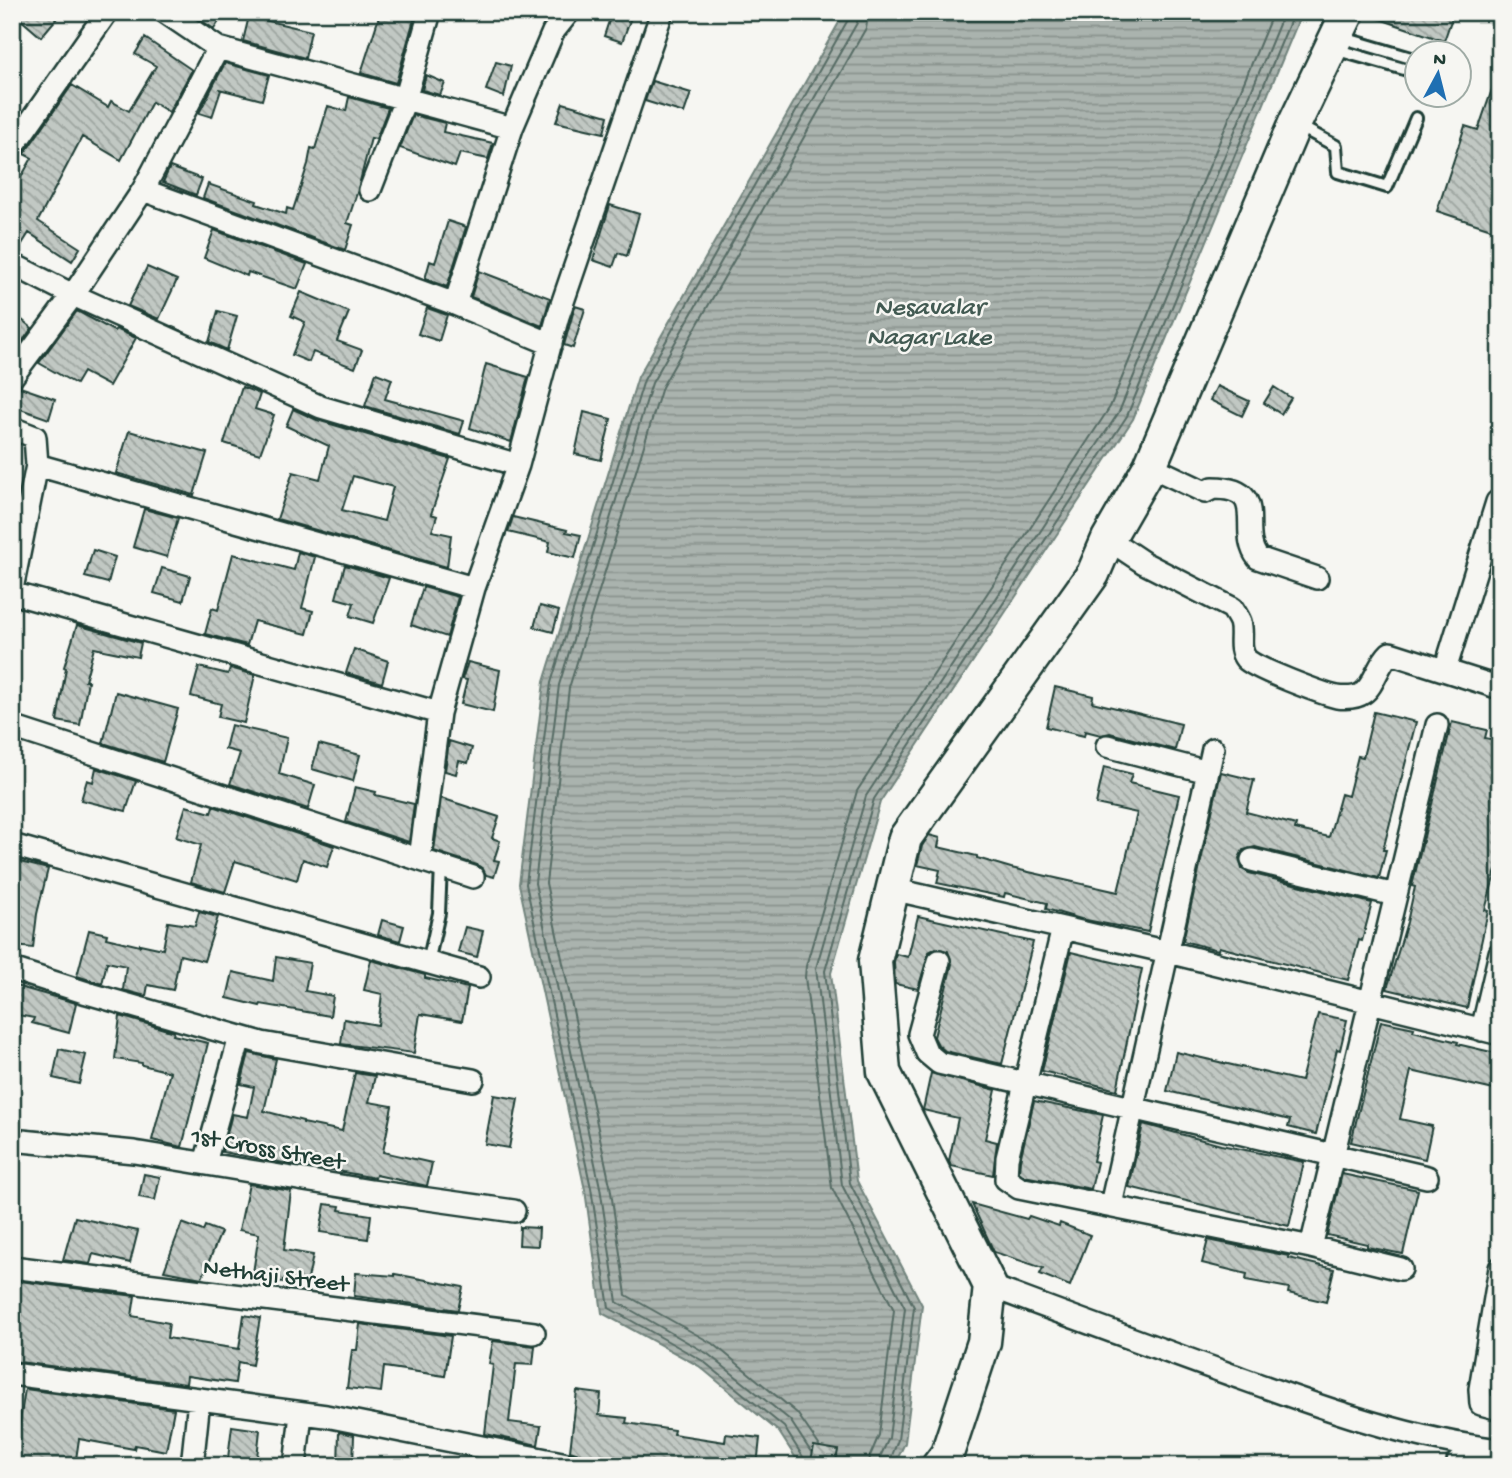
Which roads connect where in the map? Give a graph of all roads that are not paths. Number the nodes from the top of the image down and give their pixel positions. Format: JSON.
{"nodes":[{"id":1,"x":107,"y":12,"type":"edge"},
{"id":2,"x":165,"y":12,"type":"edge"},
{"id":3,"x":430,"y":12,"type":"edge"},
{"id":4,"x":569,"y":12,"type":"edge"},
{"id":5,"x":662,"y":12,"type":"edge"},
{"id":6,"x":1339,"y":32,"type":"edge"},
{"id":7,"x":218,"y":48,"type":"junction"},
{"id":8,"x":1404,"y":55,"type":"edge"},
{"id":9,"x":1404,"y":66,"type":"edge"},
{"id":10,"x":405,"y":100,"type":"junction"},
{"id":11,"x":1416,"y":118,"type":"dead end"},
{"id":12,"x":1295,"y":123,"type":"junction"},
{"id":13,"x":512,"y":128,"type":"junction"},
{"id":14,"x":12,"y":148,"type":"edge"},
{"id":15,"x":143,"y":190,"type":"junction"},
{"id":16,"x":370,"y":190,"type":"dead end"},
{"id":17,"x":12,"y":264,"type":"edge"},
{"id":18,"x":73,"y":295,"type":"junction"},
{"id":19,"x":455,"y":304,"type":"junction"},
{"id":20,"x":551,"y":344,"type":"junction"},
{"id":21,"x":12,"y":377,"type":"edge"},
{"id":22,"x":12,"y":428,"type":"edge"},
{"id":23,"x":37,"y":465,"type":"junction"},
{"id":24,"x":518,"y":465,"type":"junction"},
{"id":25,"x":1150,"y":466,"type":"junction"},
{"id":26,"x":1500,"y":501,"type":"edge"},
{"id":27,"x":1108,"y":539,"type":"junction"},
{"id":28,"x":1317,"y":578,"type":"dead end"},
{"id":29,"x":474,"y":588,"type":"junction"},
{"id":30,"x":12,"y":591,"type":"edge"},
{"id":31,"x":1446,"y":670,"type":"junction"},
{"id":32,"x":1500,"y":688,"type":"edge"},
{"id":33,"x":439,"y":713,"type":"junction"},
{"id":34,"x":1437,"y":725,"type":"dead end"},
{"id":35,"x":12,"y":727,"type":"edge"},
{"id":36,"x":1107,"y":746,"type":"dead end"},
{"id":37,"x":1213,"y":749,"type":"dead end"},
{"id":38,"x":1208,"y":772,"type":"junction"},
{"id":39,"x":12,"y":845,"type":"edge"},
{"id":40,"x":420,"y":859,"type":"junction"},
{"id":41,"x":1252,"y":860,"type":"dead end"},
{"id":42,"x":441,"y":866,"type":"junction"},
{"id":43,"x":473,"y":877,"type":"dead end"},
{"id":44,"x":892,"y":889,"type":"junction"},
{"id":45,"x":1395,"y":895,"type":"junction"},
{"id":46,"x":1063,"y":928,"type":"junction"},
{"id":47,"x":1168,"y":952,"type":"junction"},
{"id":48,"x":1500,"y":953,"type":"edge"},
{"id":49,"x":939,"y":961,"type":"dead end"},
{"id":50,"x":428,"y":963,"type":"junction"},
{"id":51,"x":12,"y":969,"type":"edge"},
{"id":52,"x":479,"y":977,"type":"dead end"},
{"id":53,"x":1369,"y":1002,"type":"junction"},
{"id":54,"x":1491,"y":1032,"type":"edge"},
{"id":55,"x":240,"y":1037,"type":"junction"},
{"id":56,"x":473,"y":1080,"type":"dead end"},
{"id":57,"x":1025,"y":1082,"type":"junction"},
{"id":58,"x":1134,"y":1108,"type":"junction"},
{"id":59,"x":12,"y":1140,"type":"edge"},
{"id":60,"x":1333,"y":1154,"type":"junction"},
{"id":61,"x":205,"y":1163,"type":"junction"},
{"id":62,"x":1427,"y":1177,"type":"dead end"},
{"id":63,"x":1111,"y":1205,"type":"junction"},
{"id":64,"x":514,"y":1210,"type":"dead end"},
{"id":65,"x":1311,"y":1247,"type":"junction"},
{"id":66,"x":12,"y":1267,"type":"edge"},
{"id":67,"x":1500,"y":1268,"type":"edge"},
{"id":68,"x":1401,"y":1269,"type":"dead end"},
{"id":69,"x":990,"y":1286,"type":"junction"},
{"id":70,"x":1495,"y":1320,"type":"edge"},
{"id":71,"x":534,"y":1333,"type":"dead end"},
{"id":72,"x":12,"y":1374,"type":"edge"},
{"id":73,"x":199,"y":1399,"type":"junction"},
{"id":74,"x":1500,"y":1409,"type":"edge"},
{"id":75,"x":301,"y":1414,"type":"junction"},
{"id":76,"x":1500,"y":1450,"type":"edge"},
{"id":77,"x":1459,"y":1458,"type":"edge"},
{"id":78,"x":192,"y":1466,"type":"edge"},
{"id":79,"x":295,"y":1466,"type":"edge"},
{"id":80,"x":577,"y":1466,"type":"edge"},
{"id":81,"x":939,"y":1466,"type":"edge"},
{"id":82,"x":1491,"y":1466,"type":"edge"}],
"edges":[{"from":1,"to":14,"type":"street"},
{"from":2,"to":7,"type":"street"},
{"from":3,"to":10,"type":"street"},
{"from":4,"to":13,"type":"street"},
{"from":5,"to":20,"type":"street"},
{"from":6,"to":8,"type":"lane"},
{"from":6,"to":9,"type":"lane"},
{"from":6,"to":12,"type":"street"},
{"from":7,"to":10,"type":"street"},
{"from":7,"to":15,"type":"street"},
{"from":10,"to":13,"type":"street"},
{"from":10,"to":16,"type":"street"},
{"from":11,"to":12,"type":"lane"},
{"from":12,"to":25,"type":"street"},
{"from":13,"to":19,"type":"street"},
{"from":15,"to":18,"type":"street"},
{"from":15,"to":19,"type":"street"},
{"from":17,"to":18,"type":"street"},
{"from":18,"to":21,"type":"street"},
{"from":18,"to":24,"type":"street"},
{"from":19,"to":20,"type":"street"},
{"from":20,"to":24,"type":"street"},
{"from":22,"to":23,"type":"street"},
{"from":23,"to":29,"type":"street"},
{"from":23,"to":30,"type":"street"},
{"from":24,"to":29,"type":"street"},
{"from":25,"to":27,"type":"street"},
{"from":25,"to":28,"type":"street"},
{"from":26,"to":31,"type":"street"},
{"from":27,"to":31,"type":"street"},
{"from":27,"to":44,"type":"street"},
{"from":29,"to":33,"type":"street"},
{"from":30,"to":33,"type":"street"},
{"from":31,"to":32,"type":"street"},
{"from":33,"to":40,"type":"street"},
{"from":34,"to":45,"type":"street"},
{"from":35,"to":40,"type":"street"},
{"from":36,"to":38,"type":"street"},
{"from":37,"to":38,"type":"street"},
{"from":38,"to":47,"type":"street"},
{"from":39,"to":50,"type":"street"},
{"from":40,"to":42,"type":"street"},
{"from":41,"to":45,"type":"street"},
{"from":42,"to":43,"type":"street"},
{"from":42,"to":50,"type":"lane"},
{"from":44,"to":46,"type":"street"},
{"from":44,"to":69,"type":"street"},
{"from":45,"to":53,"type":"street"},
{"from":46,"to":47,"type":"street"},
{"from":46,"to":57,"type":"street"},
{"from":47,"to":53,"type":"street"},
{"from":47,"to":58,"type":"street"},
{"from":48,"to":54,"type":"street"},
{"from":49,"to":57,"type":"street"},
{"from":50,"to":52,"type":"street"},
{"from":51,"to":55,"type":"street"},
{"from":53,"to":54,"type":"street"},
{"from":53,"to":60,"type":"street"},
{"from":55,"to":56,"type":"street"},
{"from":55,"to":61,"type":"street"},
{"from":57,"to":58,"type":"street"},
{"from":57,"to":63,"type":"street"},
{"from":58,"to":60,"type":"street"},
{"from":58,"to":63,"type":"street"},
{"from":59,"to":61,"type":"street","name":"1st Cross Street"},
{"from":60,"to":62,"type":"street"},
{"from":60,"to":65,"type":"street"},
{"from":61,"to":64,"type":"street","name":"1st Cross Street"},
{"from":63,"to":65,"type":"street"},
{"from":65,"to":68,"type":"street"},
{"from":66,"to":71,"type":"street","name":"Nethaji Street"},
{"from":67,"to":70,"type":"street"},
{"from":69,"to":77,"type":"street"},
{"from":69,"to":81,"type":"street"},
{"from":70,"to":74,"type":"street"},
{"from":72,"to":73,"type":"street"},
{"from":73,"to":75,"type":"street"},
{"from":73,"to":78,"type":"street"},
{"from":75,"to":79,"type":"street"},
{"from":75,"to":80,"type":"street"},
{"from":76,"to":77,"type":"street"},
{"from":77,"to":82,"type":"street"}]}
